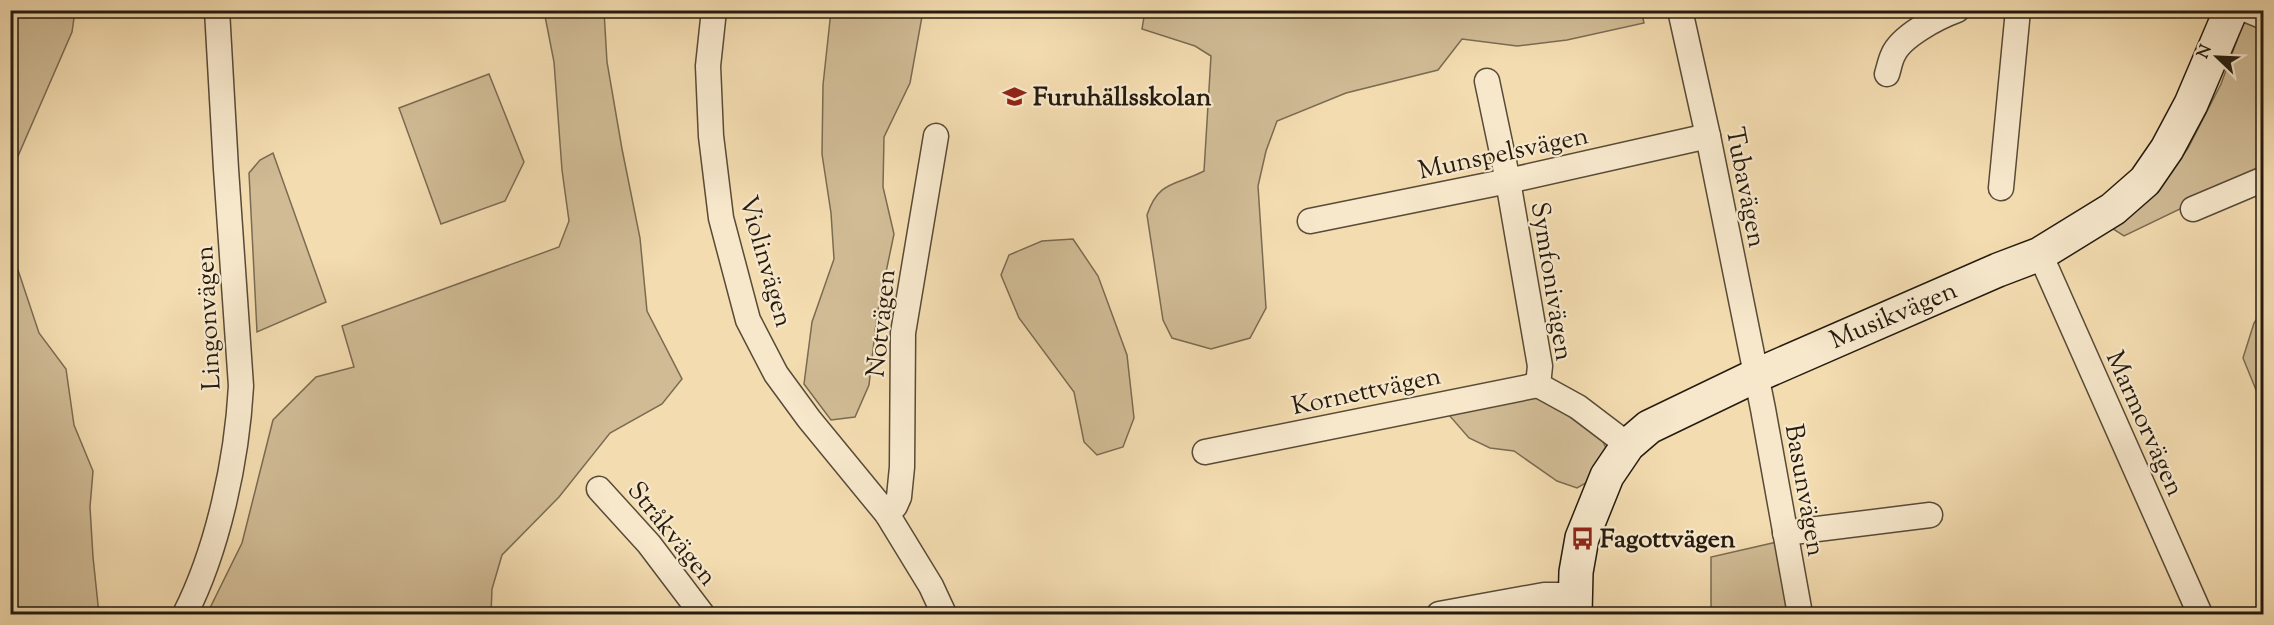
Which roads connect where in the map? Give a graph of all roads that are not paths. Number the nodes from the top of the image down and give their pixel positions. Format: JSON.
{"nodes":[{"id":1,"x":217,"y":10,"type":"edge"},
{"id":2,"x":714,"y":10,"type":"edge"},
{"id":3,"x":1680,"y":10,"type":"edge"},
{"id":4,"x":1958,"y":10,"type":"edge"},
{"id":5,"x":2018,"y":10,"type":"edge"},
{"id":6,"x":2231,"y":10,"type":"edge"},
{"id":7,"x":2247,"y":10,"type":"edge"},
{"id":8,"x":2264,"y":17,"type":"edge"},
{"id":9,"x":1887,"y":74,"type":"dead end"},
{"id":10,"x":1487,"y":81,"type":"dead end"},
{"id":11,"x":936,"y":136,"type":"dead end"},
{"id":12,"x":1708,"y":136,"type":"junction"},
{"id":13,"x":2264,"y":179,"type":"edge"},
{"id":14,"x":1508,"y":181,"type":"junction"},
{"id":15,"x":2001,"y":188,"type":"dead end"},
{"id":16,"x":2193,"y":209,"type":"dead end"},
{"id":17,"x":1310,"y":222,"type":"dead end"},
{"id":18,"x":2040,"y":254,"type":"junction"},
{"id":19,"x":1755,"y":376,"type":"junction"},
{"id":20,"x":1538,"y":385,"type":"junction"},
{"id":21,"x":1628,"y":445,"type":"junction"},
{"id":22,"x":1205,"y":452,"type":"dead end"},
{"id":23,"x":599,"y":489,"type":"dead end"},
{"id":24,"x":887,"y":514,"type":"junction"},
{"id":25,"x":1930,"y":515,"type":"dead end"},
{"id":26,"x":1785,"y":533,"type":"junction"},
{"id":27,"x":1575,"y":605,"type":"edge"},
{"id":28,"x":185,"y":615,"type":"edge"},
{"id":29,"x":702,"y":615,"type":"edge"},
{"id":30,"x":944,"y":615,"type":"edge"},
{"id":31,"x":1439,"y":615,"type":"edge"},
{"id":32,"x":1800,"y":615,"type":"edge"},
{"id":33,"x":2200,"y":615,"type":"edge"}],
"edges":[{"from":1,"to":28,"type":"street","name":"Lingonvägen"},
{"from":2,"to":24,"type":"street","name":"Violinvägen"},
{"from":3,"to":12,"type":"street","name":"Tubavägen"},
{"from":4,"to":9,"type":"street"},
{"from":5,"to":15,"type":"street"},
{"from":6,"to":18,"type":"street","name":"Musikvägen"},
{"from":7,"to":8,"type":"street"},
{"from":10,"to":14,"type":"street","name":"Symfonivägen"},
{"from":11,"to":24,"type":"street","name":"Notvägen"},
{"from":12,"to":14,"type":"street","name":"Munspelsvägen"},
{"from":12,"to":19,"type":"street","name":"Tubavägen"},
{"from":13,"to":16,"type":"street"},
{"from":14,"to":17,"type":"street","name":"Munspelsvägen"},
{"from":14,"to":20,"type":"street","name":"Symfonivägen"},
{"from":18,"to":19,"type":"street","name":"Musikvägen"},
{"from":18,"to":33,"type":"street","name":"Marmorvägen"},
{"from":19,"to":21,"type":"street","name":"Musikvägen"},
{"from":19,"to":26,"type":"street","name":"Basunvägen"},
{"from":20,"to":21,"type":"street","name":"Symfonivägen"},
{"from":20,"to":22,"type":"street","name":"Kornettvägen"},
{"from":21,"to":27,"type":"street","name":"Musikvägen"},
{"from":23,"to":29,"type":"street","name":"Stråkvägen"},
{"from":24,"to":30,"type":"street","name":"Violinvägen"},
{"from":25,"to":26,"type":"street"},
{"from":26,"to":32,"type":"street","name":"Basunvägen"},
{"from":27,"to":31,"type":"street"}]}
